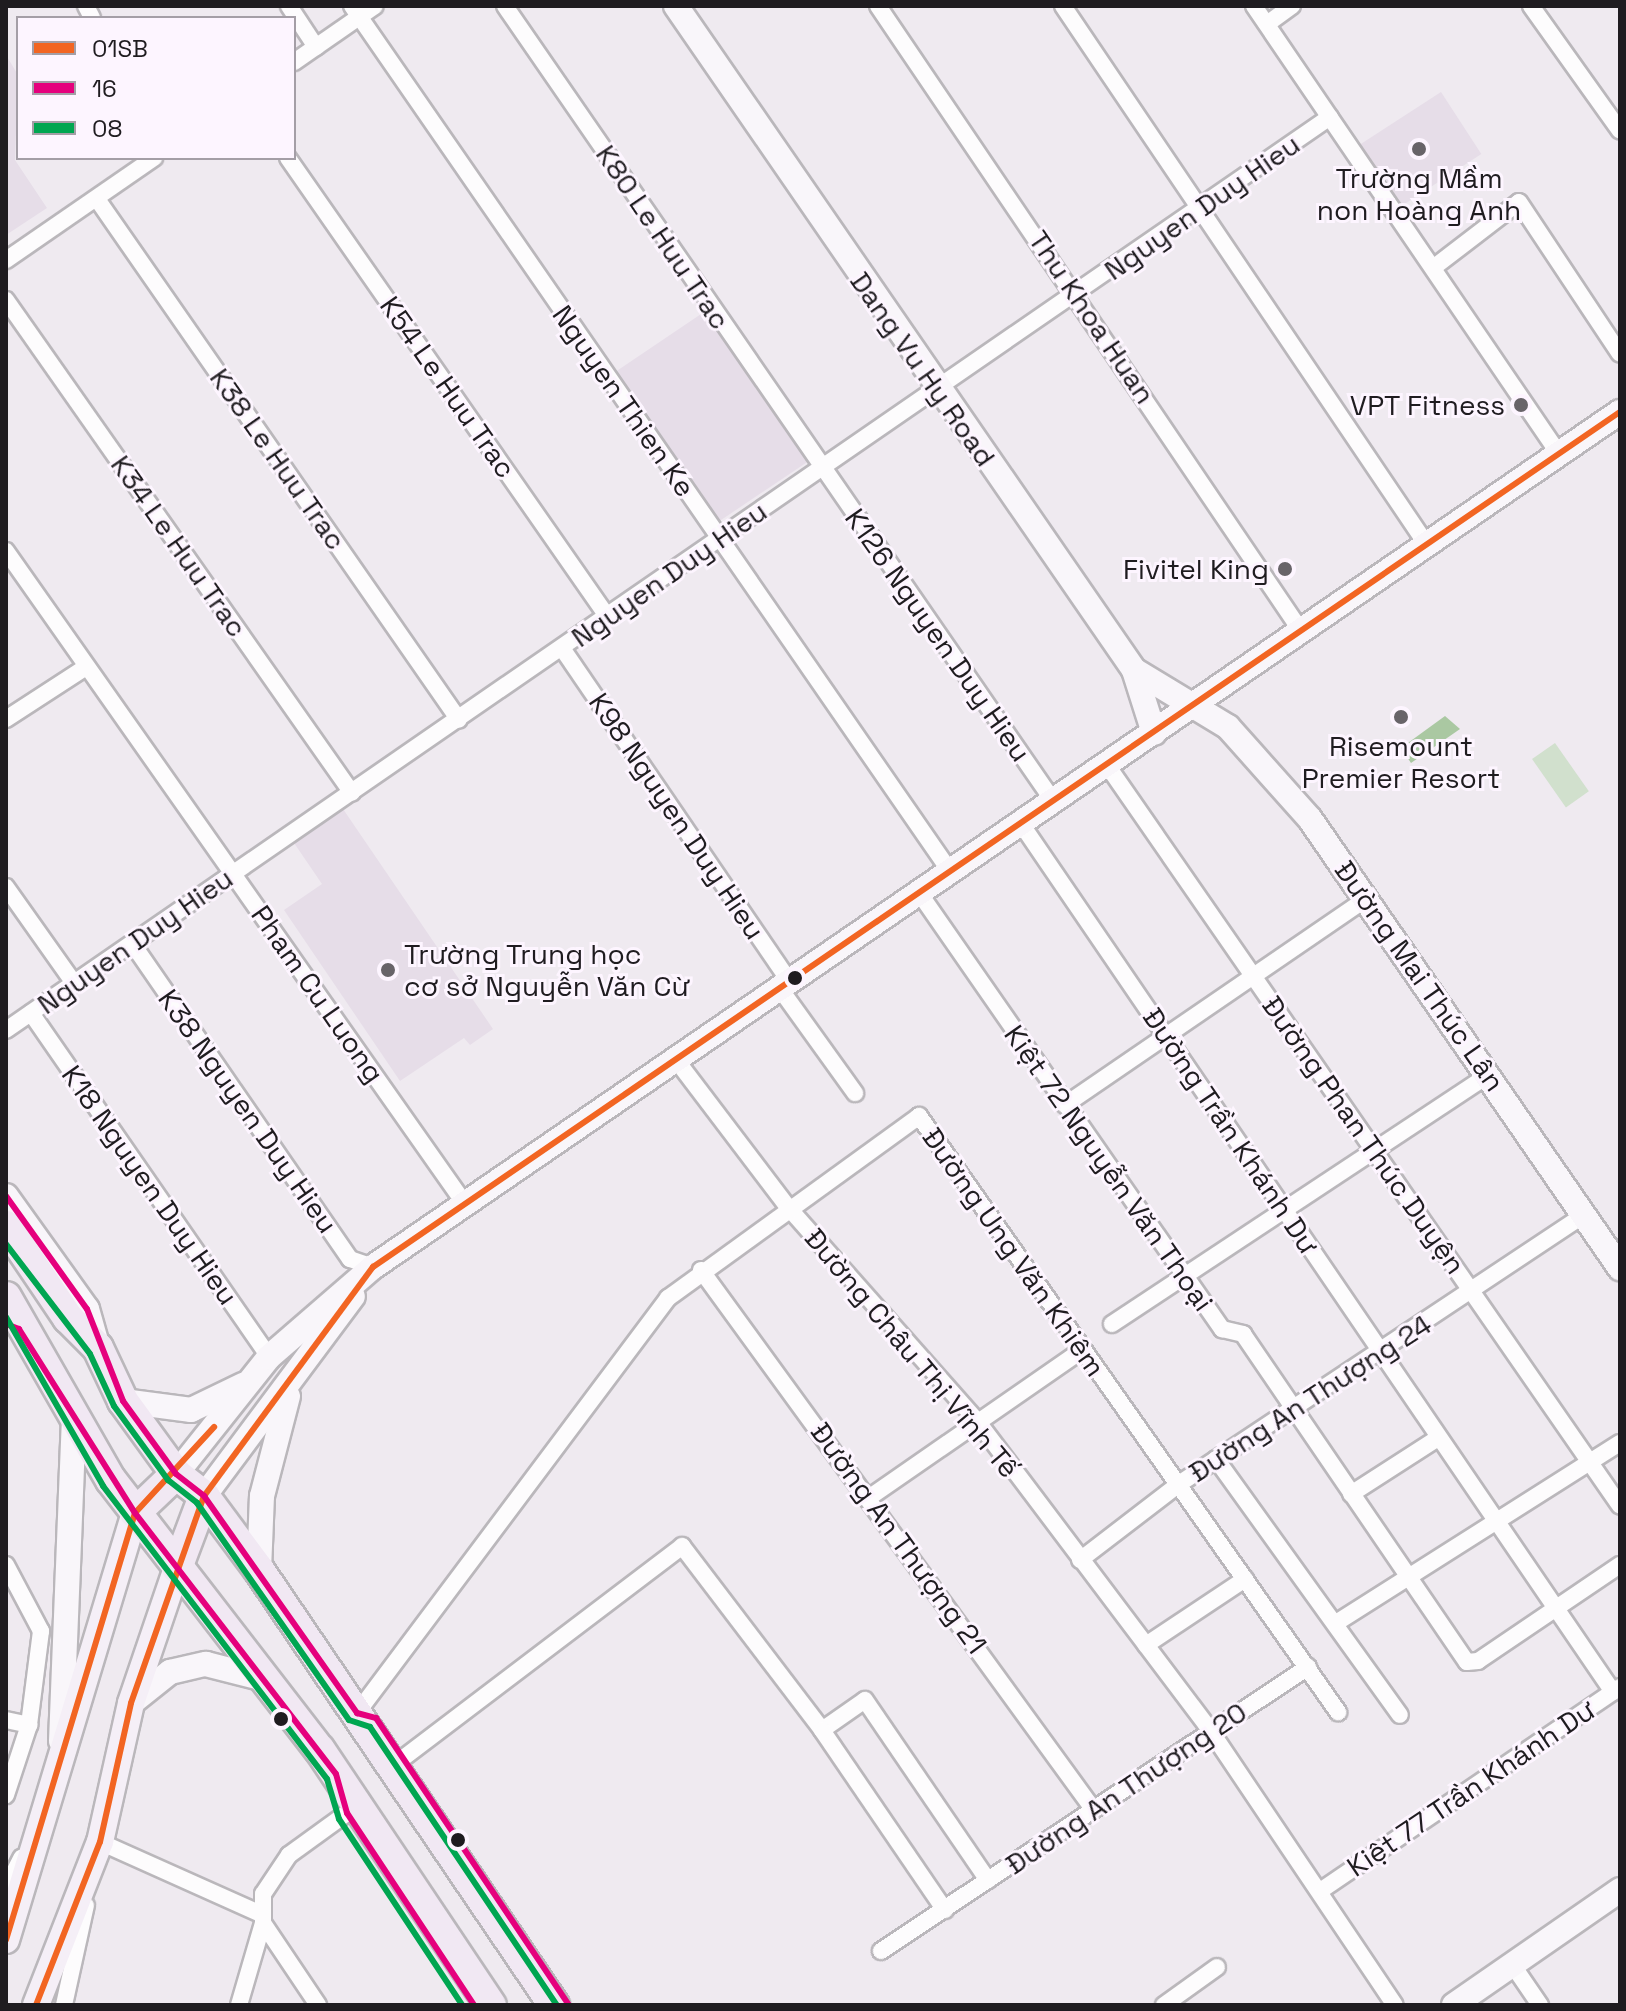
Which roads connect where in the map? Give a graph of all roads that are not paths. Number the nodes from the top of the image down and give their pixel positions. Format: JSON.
{"nodes":[{"id":1,"x":375,"y":6,"type":"edge"},
{"id":2,"x":505,"y":6,"type":"edge"},
{"id":3,"x":676,"y":6,"type":"edge"},
{"id":4,"x":878,"y":6,"type":"edge"},
{"id":5,"x":1063,"y":6,"type":"edge"},
{"id":6,"x":1254,"y":6,"type":"edge"},
{"id":7,"x":1292,"y":6,"type":"edge"},
{"id":8,"x":1531,"y":6,"type":"edge"},
{"id":9,"x":356,"y":12,"type":"edge"},
{"id":10,"x":296,"y":17,"type":"edge"},
{"id":11,"x":1267,"y":24,"type":"junction"},
{"id":12,"x":316,"y":47,"type":"junction"},
{"id":13,"x":296,"y":61,"type":"edge"},
{"id":14,"x":1330,"y":117,"type":"junction"},
{"id":15,"x":1620,"y":131,"type":"edge"},
{"id":16,"x":151,"y":160,"type":"edge"},
{"id":17,"x":289,"y":160,"type":"edge"},
{"id":18,"x":97,"y":199,"type":"junction"},
{"id":19,"x":1202,"y":209,"type":"junction"},
{"id":20,"x":6,"y":260,"type":"edge"},
{"id":21,"x":1433,"y":268,"type":"junction"},
{"id":22,"x":1078,"y":293,"type":"junction"},
{"id":23,"x":6,"y":300,"type":"edge"},
{"id":24,"x":1620,"y":354,"type":"edge"},
{"id":25,"x":935,"y":389,"type":"junction"},
{"id":26,"x":1620,"y":412,"type":"edge"},
{"id":27,"x":1559,"y":454,"type":"junction"},
{"id":28,"x":821,"y":469,"type":"junction"},
{"id":29,"x":718,"y":537,"type":"junction"},
{"id":30,"x":1427,"y":545,"type":"junction"},
{"id":31,"x":9,"y":561,"type":"edge"},
{"id":32,"x":607,"y":616,"type":"junction"},
{"id":33,"x":1301,"y":631,"type":"junction"},
{"id":34,"x":562,"y":648,"type":"junction"},
{"id":35,"x":86,"y":667,"type":"junction"},
{"id":36,"x":1134,"y":670,"type":"junction"},
{"id":37,"x":1196,"y":706,"type":"junction"},
{"id":38,"x":6,"y":719,"type":"edge"},
{"id":39,"x":459,"y":720,"type":"junction"},
{"id":40,"x":1154,"y":733,"type":"junction"},
{"id":41,"x":1107,"y":765,"type":"junction"},
{"id":42,"x":352,"y":793,"type":"junction"},
{"id":43,"x":1054,"y":802,"type":"junction"},
{"id":44,"x":1022,"y":825,"type":"junction"},
{"id":45,"x":232,"y":873,"type":"junction"},
{"id":46,"x":952,"y":874,"type":"junction"},
{"id":47,"x":6,"y":887,"type":"edge"},
{"id":48,"x":920,"y":894,"type":"junction"},
{"id":49,"x":1366,"y":899,"type":"junction"},
{"id":50,"x":132,"y":943,"type":"junction"},
{"id":51,"x":1254,"y":977,"type":"junction"},
{"id":52,"x":74,"y":983,"type":"junction"},
{"id":53,"x":786,"y":987,"type":"junction"},
{"id":54,"x":31,"y":1013,"type":"junction"},
{"id":55,"x":6,"y":1030,"type":"edge"},
{"id":56,"x":1168,"y":1037,"type":"junction"},
{"id":57,"x":677,"y":1061,"type":"junction"},
{"id":58,"x":1490,"y":1074,"type":"junction"},
{"id":59,"x":855,"y":1093,"type":"dead end"},
{"id":60,"x":1065,"y":1105,"type":"junction"},
{"id":61,"x":1376,"y":1154,"type":"junction"},
{"id":62,"x":6,"y":1196,"type":"edge"},
{"id":63,"x":465,"y":1204,"type":"junction"},
{"id":64,"x":787,"y":1206,"type":"junction"},
{"id":65,"x":1285,"y":1207,"type":"junction"},
{"id":66,"x":1585,"y":1214,"type":"junction"},
{"id":67,"x":6,"y":1226,"type":"edge"},
{"id":68,"x":373,"y":1267,"type":"junction"},
{"id":69,"x":1620,"y":1268,"type":"edge"},
{"id":70,"x":701,"y":1270,"type":"junction"},
{"id":71,"x":1182,"y":1274,"type":"junction"},
{"id":72,"x":1473,"y":1293,"type":"junction"},
{"id":73,"x":6,"y":1297,"type":"edge"},
{"id":74,"x":1112,"y":1324,"type":"dead end"},
{"id":75,"x":12,"y":1326,"type":"edge"},
{"id":76,"x":98,"y":1348,"type":"junction"},
{"id":77,"x":1081,"y":1351,"type":"junction"},
{"id":78,"x":1379,"y":1352,"type":"junction"},
{"id":79,"x":269,"y":1357,"type":"junction"},
{"id":80,"x":249,"y":1382,"type":"junction"},
{"id":81,"x":289,"y":1390,"type":"junction"},
{"id":82,"x":123,"y":1401,"type":"junction"},
{"id":83,"x":1291,"y":1410,"type":"junction"},
{"id":84,"x":74,"y":1419,"type":"junction"},
{"id":85,"x":978,"y":1422,"type":"junction"},
{"id":86,"x":1438,"y":1438,"type":"junction"},
{"id":87,"x":1620,"y":1443,"type":"edge"},
{"id":88,"x":1216,"y":1459,"type":"junction"},
{"id":89,"x":1591,"y":1464,"type":"junction"},
{"id":90,"x":176,"y":1474,"type":"junction"},
{"id":91,"x":1179,"y":1484,"type":"junction"},
{"id":92,"x":1351,"y":1494,"type":"junction"},
{"id":93,"x":204,"y":1496,"type":"junction"},
{"id":94,"x":870,"y":1497,"type":"junction"},
{"id":95,"x":1620,"y":1506,"type":"edge"},
{"id":96,"x":135,"y":1513,"type":"junction"},
{"id":97,"x":1495,"y":1524,"type":"junction"},
{"id":98,"x":1080,"y":1560,"type":"junction"},
{"id":99,"x":6,"y":1565,"type":"edge"},
{"id":100,"x":1620,"y":1565,"type":"edge"},
{"id":101,"x":177,"y":1568,"type":"junction"},
{"id":102,"x":259,"y":1570,"type":"junction"},
{"id":103,"x":1245,"y":1579,"type":"junction"},
{"id":104,"x":1410,"y":1579,"type":"junction"},
{"id":105,"x":1554,"y":1609,"type":"junction"},
{"id":106,"x":1336,"y":1623,"type":"junction"},
{"id":107,"x":1146,"y":1645,"type":"junction"},
{"id":108,"x":1308,"y":1667,"type":"junction"},
{"id":109,"x":265,"y":1679,"type":"junction"},
{"id":110,"x":1617,"y":1690,"type":"edge"},
{"id":111,"x":131,"y":1703,"type":"junction"},
{"id":112,"x":1338,"y":1712,"type":"dead end"},
{"id":113,"x":357,"y":1713,"type":"junction"},
{"id":114,"x":1400,"y":1715,"type":"dead end"},
{"id":115,"x":6,"y":1720,"type":"edge"},
{"id":116,"x":29,"y":1725,"type":"junction"},
{"id":117,"x":822,"y":1730,"type":"junction"},
{"id":118,"x":1210,"y":1730,"type":"junction"},
{"id":119,"x":399,"y":1762,"type":"junction"},
{"id":120,"x":336,"y":1774,"type":"junction"},
{"id":121,"x":60,"y":1777,"type":"junction"},
{"id":122,"x":6,"y":1795,"type":"edge"},
{"id":123,"x":1093,"y":1809,"type":"junction"},
{"id":124,"x":347,"y":1813,"type":"junction"},
{"id":125,"x":100,"y":1842,"type":"junction"},
{"id":126,"x":988,"y":1880,"type":"junction"},
{"id":127,"x":6,"y":1888,"type":"edge"},
{"id":128,"x":1323,"y":1889,"type":"junction"},
{"id":129,"x":1620,"y":1890,"type":"edge"},
{"id":130,"x":945,"y":1910,"type":"junction"},
{"id":131,"x":262,"y":1919,"type":"junction"},
{"id":132,"x":6,"y":1940,"type":"edge"},
{"id":133,"x":881,"y":1951,"type":"dead end"},
{"id":134,"x":1512,"y":1964,"type":"junction"},
{"id":135,"x":1217,"y":1967,"type":"dead end"},
{"id":136,"x":36,"y":2005,"type":"edge"},
{"id":137,"x":64,"y":2005,"type":"edge"},
{"id":138,"x":239,"y":2005,"type":"edge"},
{"id":139,"x":318,"y":2005,"type":"edge"},
{"id":140,"x":474,"y":2005,"type":"edge"},
{"id":141,"x":491,"y":2005,"type":"edge"},
{"id":142,"x":554,"y":2005,"type":"edge"},
{"id":143,"x":569,"y":2005,"type":"edge"},
{"id":144,"x":1164,"y":2005,"type":"edge"},
{"id":145,"x":1395,"y":2005,"type":"edge"},
{"id":146,"x":1454,"y":2005,"type":"edge"},
{"id":147,"x":1540,"y":2005,"type":"edge"}],
"edges":[{"from":1,"to":9,"type":"street"},
{"from":2,"to":28,"type":"street","name":"K80 Le Huu Trac"},
{"from":3,"to":25,"type":"main road","name":"Dang Vu Hy Road"},
{"from":4,"to":22,"type":"street","name":"Thu Khoa Huan"},
{"from":5,"to":19,"type":"street"},
{"from":6,"to":11,"type":"street"},
{"from":7,"to":11,"type":"street"},
{"from":8,"to":15,"type":"street"},
{"from":9,"to":12,"type":"street"},
{"from":9,"to":29,"type":"street","name":"Nguyen Thien Ke"},
{"from":10,"to":12,"type":"street"},
{"from":11,"to":14,"type":"street"},
{"from":12,"to":13,"type":"street"},
{"from":14,"to":19,"type":"street","name":"Nguyen Duy Hieu"},
{"from":14,"to":21,"type":"street"},
{"from":16,"to":18,"type":"street"},
{"from":17,"to":32,"type":"street","name":"K54 Le Huu Trac"},
{"from":18,"to":20,"type":"street"},
{"from":18,"to":39,"type":"street","name":"K38 Le Huu Trac"},
{"from":19,"to":22,"type":"street","name":"Nguyen Duy Hieu"},
{"from":19,"to":30,"type":"street"},
{"from":21,"to":24,"type":"street"},
{"from":21,"to":27,"type":"street"},
{"from":22,"to":25,"type":"street","name":"Nguyen Duy Hieu"},
{"from":22,"to":33,"type":"street","name":"Thu Khoa Huan"},
{"from":23,"to":42,"type":"street","name":"K34 Le Huu Trac"},
{"from":25,"to":28,"type":"street","name":"Nguyen Duy Hieu"},
{"from":25,"to":36,"type":"main road","name":"Dang Vu Hy Road"},
{"from":26,"to":27,"type":"main road"},
{"from":27,"to":30,"type":"main road"},
{"from":28,"to":29,"type":"street","name":"Nguyen Duy Hieu"},
{"from":28,"to":43,"type":"street","name":"K126 Nguyen Duy Hieu"},
{"from":29,"to":32,"type":"street","name":"Nguyen Duy Hieu"},
{"from":29,"to":46,"type":"street","name":"Nguyen Thien Ke"},
{"from":30,"to":33,"type":"main road"},
{"from":31,"to":35,"type":"street","name":"Pham Cu Luong"},
{"from":32,"to":34,"type":"street","name":"Nguyen Duy Hieu"},
{"from":33,"to":37,"type":"main road"},
{"from":34,"to":39,"type":"street","name":"Nguyen Duy Hieu"},
{"from":34,"to":53,"type":"street","name":"K98 Nguyen Duy Hieu"},
{"from":35,"to":38,"type":"street"},
{"from":35,"to":45,"type":"street","name":"Pham Cu Luong"},
{"from":36,"to":37,"type":"main road","name":"Dang Vu Hy Road"},
{"from":36,"to":40,"type":"main road"},
{"from":37,"to":40,"type":"main road"},
{"from":37,"to":49,"type":"main road","name":"Đường Mai Thúc Lân"},
{"from":39,"to":42,"type":"street","name":"Nguyen Duy Hieu"},
{"from":40,"to":41,"type":"main road"},
{"from":41,"to":43,"type":"main road"},
{"from":41,"to":51,"type":"street","name":"Đường Phan Thúc Duyện"},
{"from":42,"to":45,"type":"street","name":"Nguyen Duy Hieu"},
{"from":43,"to":44,"type":"main road"},
{"from":44,"to":46,"type":"main road"},
{"from":44,"to":56,"type":"street","name":"Đường Trần Khánh Dư"},
{"from":45,"to":50,"type":"street","name":"Nguyen Duy Hieu"},
{"from":45,"to":63,"type":"street","name":"Pham Cu Luong"},
{"from":46,"to":48,"type":"main road"},
{"from":47,"to":52,"type":"street"},
{"from":48,"to":53,"type":"main road"},
{"from":48,"to":60,"type":"street","name":"Kiệt 72 Nguyễn Văn Thoại"},
{"from":49,"to":51,"type":"street"},
{"from":49,"to":58,"type":"main road","name":"Đường Mai Thúc Lân"},
{"from":50,"to":52,"type":"street","name":"Nguyen Duy Hieu"},
{"from":50,"to":68,"type":"street","name":"K38 Nguyen Duy Hieu"},
{"from":51,"to":56,"type":"street"},
{"from":51,"to":61,"type":"street","name":"Đường Phan Thúc Duyện"},
{"from":52,"to":54,"type":"street","name":"Nguyen Duy Hieu"},
{"from":53,"to":57,"type":"main road"},
{"from":53,"to":59,"type":"street","name":"K98 Nguyen Duy Hieu"},
{"from":54,"to":55,"type":"street","name":"Nguyen Duy Hieu"},
{"from":54,"to":79,"type":"street","name":"K18 Nguyen Duy Hieu"},
{"from":56,"to":60,"type":"street"},
{"from":56,"to":65,"type":"street","name":"Đường Trần Khánh Dư"},
{"from":57,"to":63,"type":"main road"},
{"from":57,"to":64,"type":"street","name":"Đường Châu Thị Vĩnh Tế"},
{"from":58,"to":61,"type":"street"},
{"from":58,"to":66,"type":"main road","name":"Đường Mai Thúc Lân"},
{"from":60,"to":71,"type":"street","name":"Kiệt 72 Nguyễn Văn Thoại"},
{"from":61,"to":65,"type":"street"},
{"from":61,"to":72,"type":"street","name":"Đường Phan Thúc Duyện"},
{"from":62,"to":76,"type":"main road"},
{"from":63,"to":68,"type":"main road"},
{"from":64,"to":70,"type":"street","name":"Đường Ung Văn Khiêm"},
{"from":64,"to":77,"type":"street","name":"Đường Ung Văn Khiêm"},
{"from":64,"to":85,"type":"street","name":"Đường Châu Thị Vĩnh Tế"},
{"from":65,"to":71,"type":"street"},
{"from":65,"to":78,"type":"street","name":"Đường Trần Khánh Dư"},
{"from":66,"to":69,"type":"main road","name":"Đường Mai Thúc Lân"},
{"from":66,"to":72,"type":"street","name":"Đường An Thượng 24"},
{"from":67,"to":76,"type":"highway"},
{"from":68,"to":79,"type":"main road"},
{"from":68,"to":81,"type":"main road"},
{"from":70,"to":94,"type":"street","name":"Đường An Thượng 21"},
{"from":70,"to":113,"type":"street","name":"Đường Ung Văn Khiêm"},
{"from":71,"to":74,"type":"street"},
{"from":71,"to":83,"type":"street","name":"Kiệt 72 Nguyễn Văn Thoại"},
{"from":72,"to":78,"type":"street","name":"Đường An Thượng 24"},
{"from":72,"to":89,"type":"street","name":"Đường Phan Thúc Duyện"},
{"from":73,"to":75,"type":"highway"},
{"from":75,"to":84,"type":"highway"},
{"from":76,"to":82,"type":"highway"},
{"from":77,"to":85,"type":"street"},
{"from":77,"to":91,"type":"street","name":"Đường Ung Văn Khiêm"},
{"from":78,"to":83,"type":"street","name":"Đường An Thượng 24"},
{"from":78,"to":86,"type":"street","name":"Đường Trần Khánh Dư"},
{"from":79,"to":80,"type":"main road"},
{"from":80,"to":82,"type":"main road"},
{"from":80,"to":90,"type":"main road"},
{"from":81,"to":93,"type":"main road"},
{"from":81,"to":102,"type":"main road"},
{"from":82,"to":90,"type":"highway"},
{"from":83,"to":88,"type":"street","name":"Đường An Thượng 24"},
{"from":83,"to":92,"type":"street","name":"Kiệt 72 Nguyễn Văn Thoại"},
{"from":84,"to":96,"type":"highway"},
{"from":84,"to":121,"type":"main road"},
{"from":85,"to":94,"type":"street"},
{"from":85,"to":98,"type":"street","name":"Đường Châu Thị Vĩnh Tế"},
{"from":86,"to":92,"type":"street"},
{"from":86,"to":97,"type":"street","name":"Đường Trần Khánh Dư"},
{"from":87,"to":89,"type":"street"},
{"from":88,"to":91,"type":"street","name":"Đường An Thượng 24"},
{"from":88,"to":106,"type":"street"},
{"from":89,"to":95,"type":"street","name":"Đường Phan Thúc Duyện"},
{"from":89,"to":97,"type":"street"},
{"from":90,"to":93,"type":"highway"},
{"from":90,"to":96,"type":"highway"},
{"from":91,"to":98,"type":"street","name":"Đường An Thượng 24"},
{"from":91,"to":103,"type":"street","name":"Đường Ung Văn Khiêm"},
{"from":92,"to":104,"type":"street","name":"Kiệt 72 Nguyễn Văn Thoại"},
{"from":93,"to":101,"type":"highway"},
{"from":93,"to":102,"type":"highway"},
{"from":94,"to":123,"type":"street","name":"Đường An Thượng 21"},
{"from":96,"to":101,"type":"highway"},
{"from":96,"to":121,"type":"main road"},
{"from":97,"to":104,"type":"street"},
{"from":97,"to":105,"type":"street","name":"Đường Trần Khánh Dư"},
{"from":98,"to":107,"type":"street","name":"Đường Châu Thị Vĩnh Tế"},
{"from":99,"to":116,"type":"street"},
{"from":100,"to":105,"type":"street"},
{"from":101,"to":109,"type":"highway"},
{"from":101,"to":111,"type":"main road"},
{"from":102,"to":113,"type":"highway"},
{"from":103,"to":107,"type":"street"},
{"from":103,"to":108,"type":"street","name":"Đường Ung Văn Khiêm"},
{"from":104,"to":105,"type":"street","name":"Kiệt 72 Nguyễn Văn Thoại"},
{"from":104,"to":106,"type":"street"},
{"from":105,"to":110,"type":"street","name":"Đường Trần Khánh Dư"},
{"from":106,"to":114,"type":"street"},
{"from":107,"to":118,"type":"street","name":"Đường Châu Thị Vĩnh Tế"},
{"from":108,"to":112,"type":"street","name":"Đường Ung Văn Khiêm"},
{"from":108,"to":118,"type":"street","name":"Đường An Thượng 20"},
{"from":109,"to":111,"type":"main road"},
{"from":109,"to":120,"type":"highway"},
{"from":110,"to":128,"type":"street","name":"Kiệt 77 Trần Khánh Dư"},
{"from":111,"to":125,"type":"main road"},
{"from":113,"to":119,"type":"highway"},
{"from":115,"to":116,"type":"street"},
{"from":116,"to":122,"type":"street"},
{"from":117,"to":119,"type":"street"},
{"from":117,"to":126,"type":"street"},
{"from":117,"to":130,"type":"street"},
{"from":118,"to":123,"type":"street","name":"Đường An Thượng 20"},
{"from":118,"to":128,"type":"street","name":"Đường Châu Thị Vĩnh Tế"},
{"from":119,"to":142,"type":"highway"},
{"from":119,"to":143,"type":"main road"},
{"from":120,"to":124,"type":"main road"},
{"from":120,"to":141,"type":"highway"},
{"from":121,"to":127,"type":"street"},
{"from":121,"to":132,"type":"main road"},
{"from":123,"to":126,"type":"street","name":"Đường An Thượng 20"},
{"from":124,"to":131,"type":"street"},
{"from":124,"to":140,"type":"main road"},
{"from":125,"to":131,"type":"street"},
{"from":125,"to":136,"type":"main road"},
{"from":125,"to":137,"type":"street"},
{"from":126,"to":130,"type":"street","name":"Đường An Thượng 20"},
{"from":128,"to":145,"type":"street","name":"Đường Châu Thị Vĩnh Tế"},
{"from":129,"to":134,"type":"main road"},
{"from":130,"to":133,"type":"street","name":"Đường An Thượng 20"},
{"from":131,"to":138,"type":"street"},
{"from":131,"to":139,"type":"street"},
{"from":134,"to":146,"type":"main road"},
{"from":134,"to":147,"type":"street"},
{"from":135,"to":144,"type":"street"}]}
